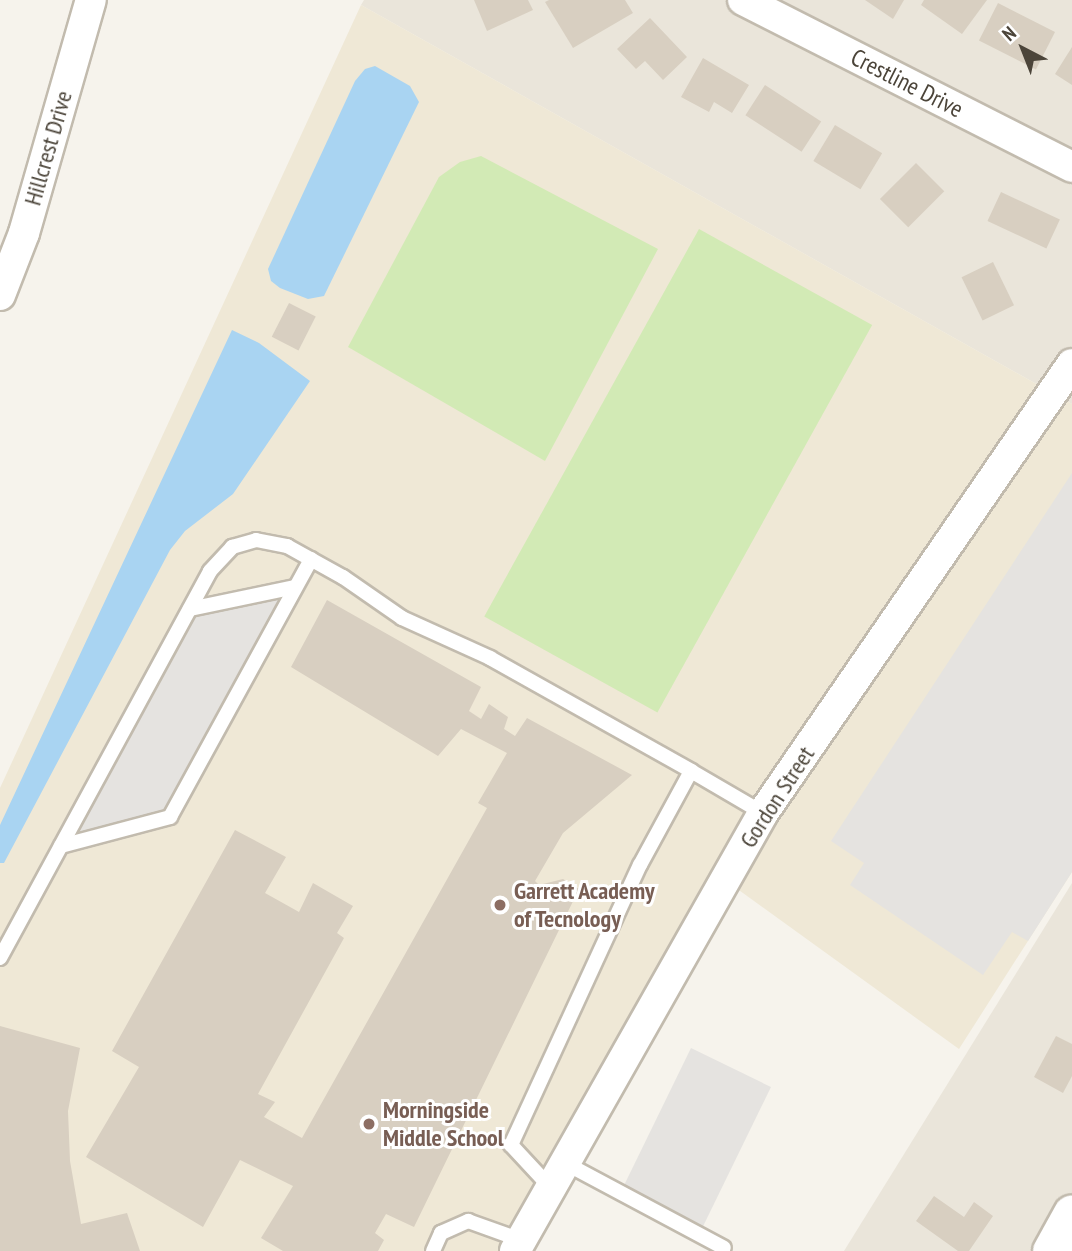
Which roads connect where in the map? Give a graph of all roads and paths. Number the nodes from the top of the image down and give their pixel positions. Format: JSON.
{"nodes":[{"id":1,"x":91,"y":0,"type":"edge"},
{"id":2,"x":743,"y":0,"type":"edge"},
{"id":3,"x":1072,"y":167,"type":"edge"},
{"id":4,"x":0,"y":295,"type":"edge"},
{"id":5,"x":1072,"y":364,"type":"edge"},
{"id":6,"x":311,"y":559,"type":"junction"},
{"id":7,"x":295,"y":587,"type":"junction"},
{"id":8,"x":190,"y":609,"type":"junction"},
{"id":9,"x":691,"y":771,"type":"junction"},
{"id":10,"x":763,"y":813,"type":"junction"},
{"id":11,"x":61,"y":846,"type":"junction"},
{"id":12,"x":0,"y":958,"type":"edge"},
{"id":13,"x":565,"y":1163,"type":"junction"},
{"id":14,"x":551,"y":1188,"type":"junction"},
{"id":15,"x":1072,"y":1213,"type":"edge"},
{"id":16,"x":518,"y":1246,"type":"edge"},
{"id":17,"x":724,"y":1248,"type":"dead end"},
{"id":18,"x":433,"y":1251,"type":"edge"},
{"id":19,"x":1051,"y":1251,"type":"edge"}],
"edges":[{"from":1,"to":4,"type":"street","name":"Hillcrest Drive"},
{"from":2,"to":3,"type":"street","name":"Crestline Drive"},
{"from":5,"to":10,"type":"street","name":"Gordon Street"},
{"from":6,"to":7,"type":"lane"},
{"from":6,"to":8,"type":"lane"},
{"from":6,"to":9,"type":"lane"},
{"from":7,"to":8,"type":"lane"},
{"from":7,"to":11,"type":"lane"},
{"from":8,"to":11,"type":"lane"},
{"from":9,"to":10,"type":"lane"},
{"from":9,"to":14,"type":"lane"},
{"from":10,"to":13,"type":"street","name":"Gordon Street"},
{"from":11,"to":12,"type":"lane"},
{"from":13,"to":14,"type":"street","name":"Gordon Street"},
{"from":13,"to":17,"type":"lane"},
{"from":14,"to":16,"type":"street","name":"Gordon Street"},
{"from":15,"to":19,"type":"street"},
{"from":16,"to":18,"type":"lane"}]}
